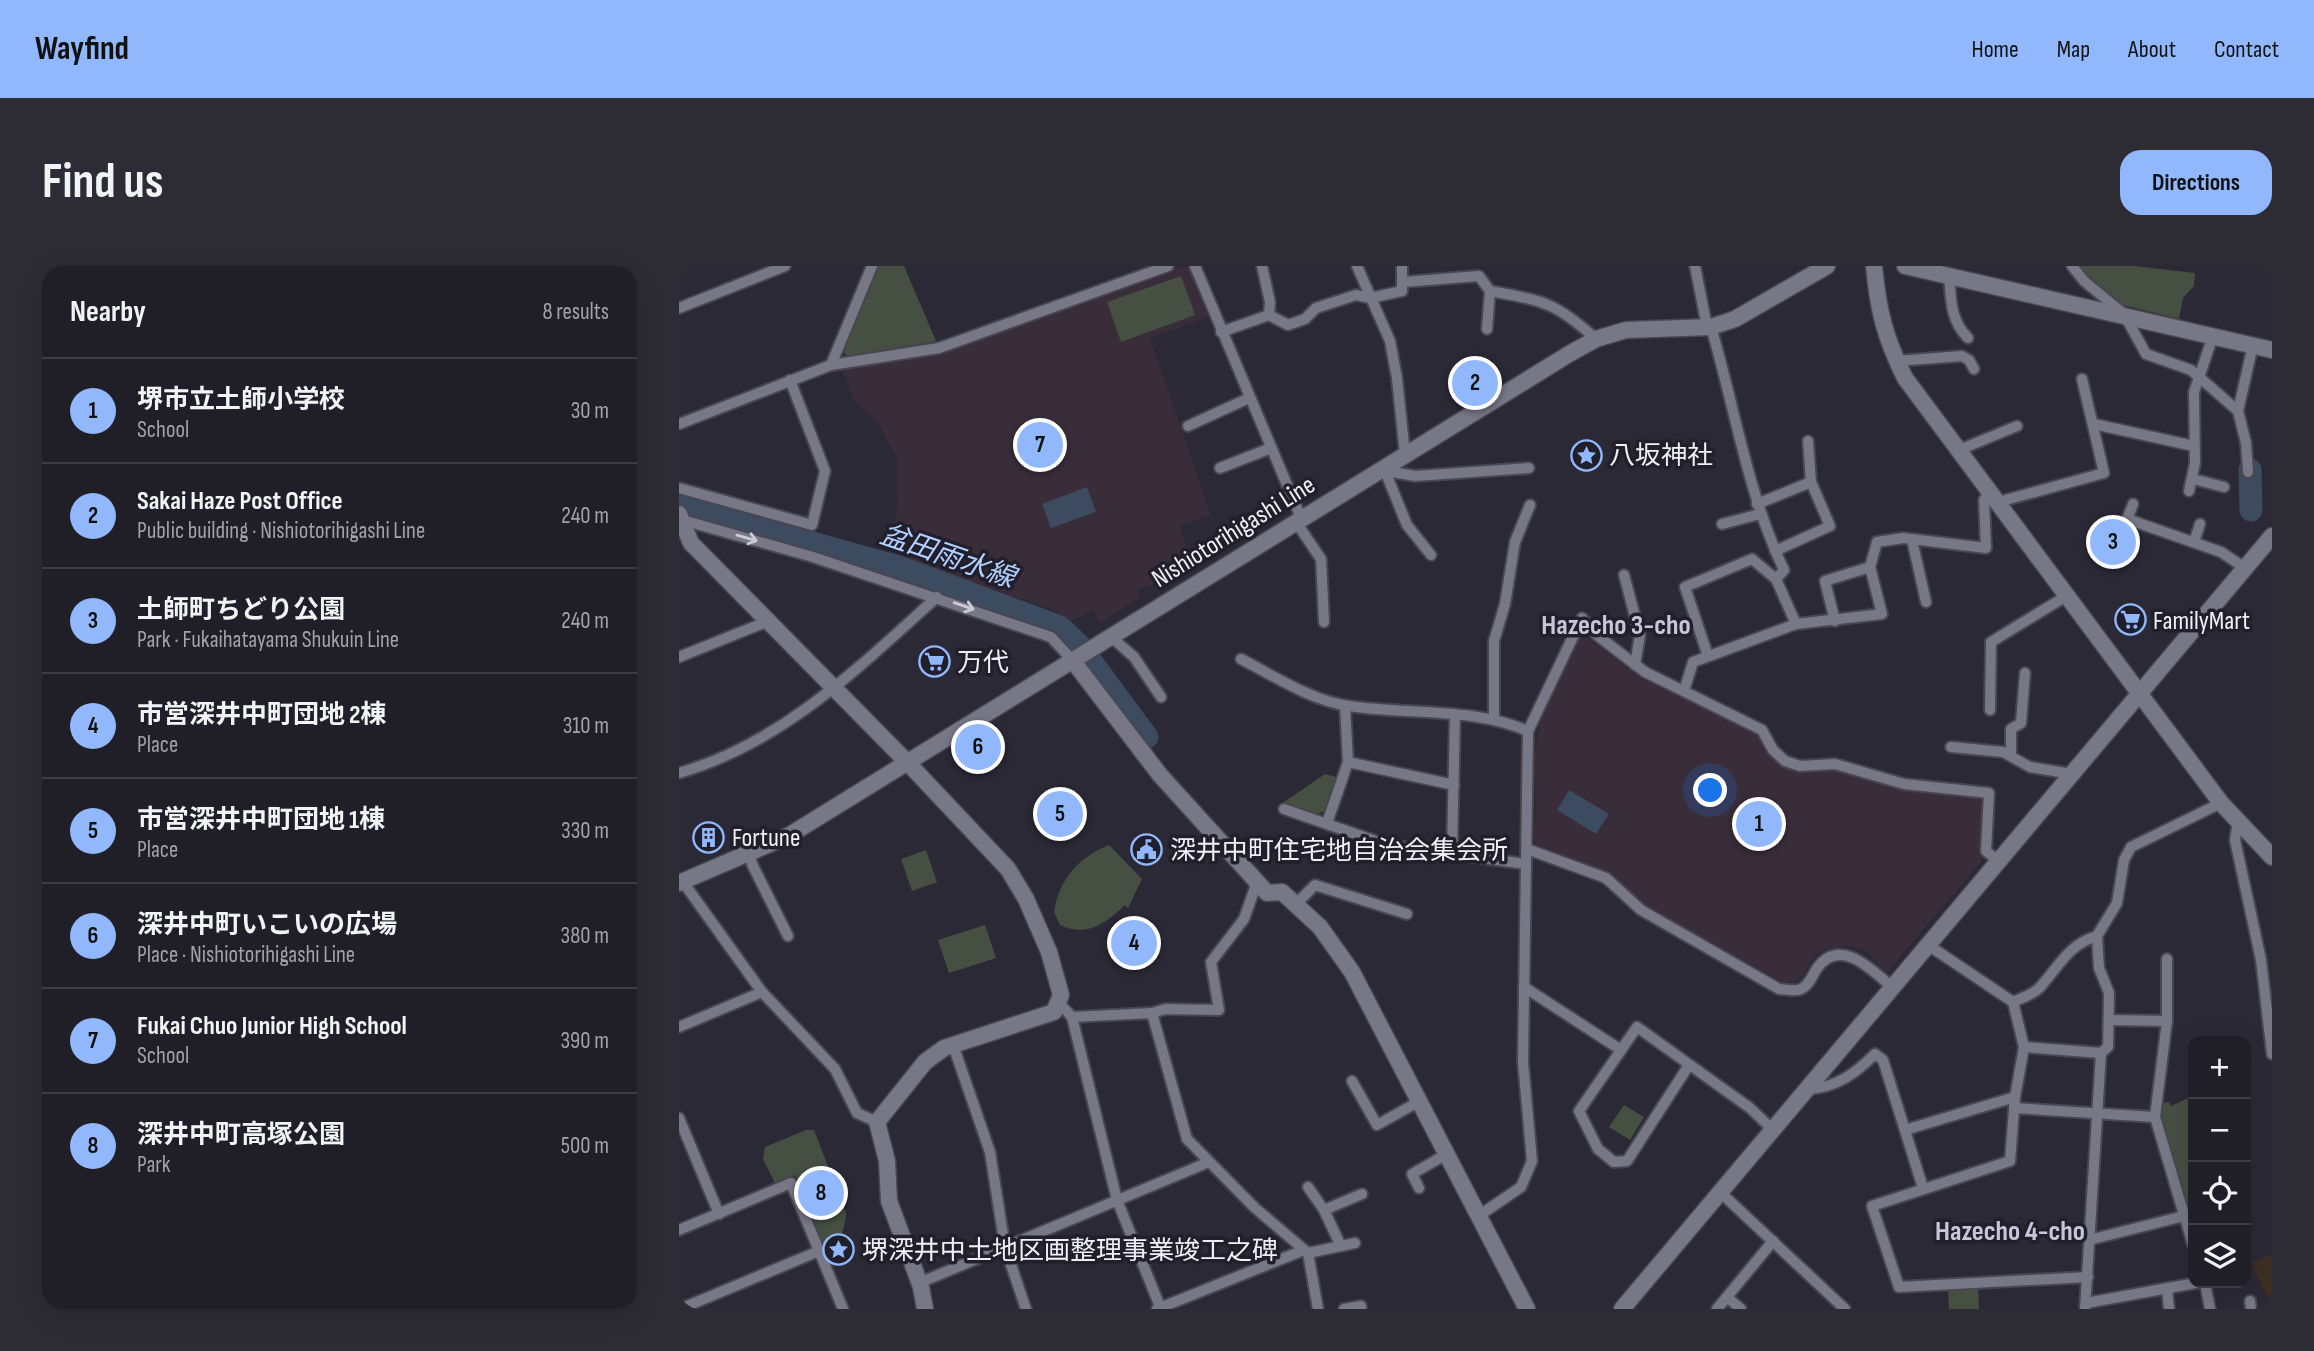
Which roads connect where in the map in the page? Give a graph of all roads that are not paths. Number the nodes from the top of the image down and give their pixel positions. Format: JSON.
{"nodes":[{"id":1,"x":785,"y":266,"type":"edge"},
{"id":2,"x":872,"y":266,"type":"edge"},
{"id":3,"x":1168,"y":266,"type":"edge"},
{"id":4,"x":1195,"y":266,"type":"edge"},
{"id":5,"x":1262,"y":266,"type":"edge"},
{"id":6,"x":1357,"y":266,"type":"edge"},
{"id":7,"x":1402,"y":266,"type":"edge"},
{"id":8,"x":1695,"y":266,"type":"edge"},
{"id":9,"x":1827,"y":266,"type":"edge"},
{"id":10,"x":1874,"y":266,"type":"edge"},
{"id":11,"x":1905,"y":266,"type":"edge"},
{"id":12,"x":2071,"y":266,"type":"edge"},
{"id":13,"x":1949,"y":274,"type":"junction"},
{"id":14,"x":1403,"y":282,"type":"junction"},
{"id":15,"x":1490,"y":291,"type":"junction"},
{"id":16,"x":1370,"y":298,"type":"junction"},
{"id":17,"x":679,"y":309,"type":"edge"},
{"id":18,"x":2124,"y":314,"type":"junction"},
{"id":19,"x":1269,"y":315,"type":"junction"},
{"id":20,"x":1709,"y":327,"type":"junction"},
{"id":21,"x":1487,"y":329,"type":"dead end"},
{"id":22,"x":1221,"y":332,"type":"junction"},
{"id":23,"x":2213,"y":336,"type":"junction"},
{"id":24,"x":1968,"y":338,"type":"dead end"},
{"id":25,"x":1596,"y":339,"type":"junction"},
{"id":26,"x":2253,"y":345,"type":"junction"},
{"id":27,"x":2272,"y":350,"type":"edge"},
{"id":28,"x":1896,"y":361,"type":"junction"},
{"id":29,"x":831,"y":365,"type":"junction"},
{"id":30,"x":1975,"y":369,"type":"dead end"},
{"id":31,"x":2200,"y":376,"type":"junction"},
{"id":32,"x":2083,"y":379,"type":"dead end"},
{"id":33,"x":790,"y":380,"type":"junction"},
{"id":34,"x":1249,"y":398,"type":"junction"},
{"id":35,"x":2238,"y":411,"type":"junction"},
{"id":36,"x":679,"y":424,"type":"edge"},
{"id":37,"x":2094,"y":424,"type":"junction"},
{"id":38,"x":1188,"y":426,"type":"dead end"},
{"id":39,"x":2017,"y":426,"type":"dead end"},
{"id":40,"x":1808,"y":441,"type":"dead end"},
{"id":41,"x":2194,"y":446,"type":"junction"},
{"id":42,"x":1271,"y":448,"type":"junction"},
{"id":43,"x":1959,"y":450,"type":"junction"},
{"id":44,"x":1405,"y":455,"type":"junction"},
{"id":45,"x":1220,"y":468,"type":"dead end"},
{"id":46,"x":1529,"y":468,"type":"dead end"},
{"id":47,"x":1383,"y":470,"type":"junction"},
{"id":48,"x":2248,"y":472,"type":"dead end"},
{"id":49,"x":2193,"y":479,"type":"junction"},
{"id":50,"x":1811,"y":482,"type":"junction"},
{"id":51,"x":2224,"y":487,"type":"dead end"},
{"id":52,"x":679,"y":488,"type":"edge"},
{"id":53,"x":2189,"y":491,"type":"dead end"},
{"id":54,"x":1994,"y":497,"type":"junction"},
{"id":55,"x":2133,"y":503,"type":"dead end"},
{"id":56,"x":1530,"y":505,"type":"dead end"},
{"id":57,"x":1758,"y":509,"type":"junction"},
{"id":58,"x":680,"y":517,"type":"edge"},
{"id":59,"x":2127,"y":519,"type":"junction"},
{"id":60,"x":1299,"y":520,"type":"junction"},
{"id":61,"x":1722,"y":524,"type":"dead end"},
{"id":62,"x":2200,"y":524,"type":"dead end"},
{"id":63,"x":2121,"y":535,"type":"dead end"},
{"id":64,"x":2272,"y":536,"type":"edge"},
{"id":65,"x":1912,"y":540,"type":"junction"},
{"id":66,"x":2194,"y":542,"type":"junction"},
{"id":67,"x":685,"y":546,"type":"edge"},
{"id":68,"x":1775,"y":551,"type":"junction"},
{"id":69,"x":1430,"y":555,"type":"dead end"},
{"id":70,"x":1870,"y":567,"type":"junction"},
{"id":71,"x":2245,"y":568,"type":"junction"},
{"id":72,"x":1624,"y":575,"type":"dead end"},
{"id":73,"x":1776,"y":579,"type":"junction"},
{"id":74,"x":2068,"y":595,"type":"junction"},
{"id":75,"x":937,"y":597,"type":"junction"},
{"id":76,"x":1926,"y":602,"type":"dead end"},
{"id":77,"x":1835,"y":621,"type":"junction"},
{"id":78,"x":766,"y":622,"type":"junction"},
{"id":79,"x":1324,"y":622,"type":"dead end"},
{"id":80,"x":1796,"y":625,"type":"junction"},
{"id":81,"x":1110,"y":636,"type":"junction"},
{"id":82,"x":1708,"y":656,"type":"junction"},
{"id":83,"x":679,"y":657,"type":"edge"},
{"id":84,"x":1075,"y":659,"type":"junction"},
{"id":85,"x":1241,"y":659,"type":"dead end"},
{"id":86,"x":1635,"y":665,"type":"junction"},
{"id":87,"x":2025,"y":673,"type":"dead end"},
{"id":88,"x":834,"y":691,"type":"junction"},
{"id":89,"x":1684,"y":691,"type":"junction"},
{"id":90,"x":2141,"y":693,"type":"junction"},
{"id":91,"x":1161,"y":696,"type":"dead end"},
{"id":92,"x":1345,"y":706,"type":"junction"},
{"id":93,"x":1990,"y":710,"type":"dead end"},
{"id":94,"x":1455,"y":715,"type":"junction"},
{"id":95,"x":1495,"y":719,"type":"junction"},
{"id":96,"x":1528,"y":731,"type":"junction"},
{"id":97,"x":1951,"y":747,"type":"dead end"},
{"id":98,"x":2011,"y":754,"type":"junction"},
{"id":99,"x":1348,"y":762,"type":"junction"},
{"id":100,"x":908,"y":763,"type":"junction"},
{"id":101,"x":679,"y":773,"type":"edge"},
{"id":102,"x":2072,"y":774,"type":"junction"},
{"id":103,"x":1454,"y":785,"type":"junction"},
{"id":104,"x":2221,"y":803,"type":"junction"},
{"id":105,"x":1284,"y":809,"type":"dead end"},
{"id":106,"x":2238,"y":821,"type":"junction"},
{"id":107,"x":1327,"y":823,"type":"junction"},
{"id":108,"x":1527,"y":849,"type":"junction"},
{"id":109,"x":750,"y":852,"type":"junction"},
{"id":110,"x":1452,"y":853,"type":"junction"},
{"id":111,"x":2272,"y":857,"type":"edge"},
{"id":112,"x":1998,"y":861,"type":"junction"},
{"id":113,"x":1527,"y":864,"type":"junction"},
{"id":114,"x":681,"y":882,"type":"edge"},
{"id":115,"x":1257,"y":882,"type":"junction"},
{"id":116,"x":1296,"y":904,"type":"junction"},
{"id":117,"x":1407,"y":914,"type":"dead end"},
{"id":118,"x":789,"y":936,"type":"dead end"},
{"id":119,"x":2097,"y":936,"type":"junction"},
{"id":120,"x":1928,"y":946,"type":"junction"},
{"id":121,"x":2167,"y":959,"type":"dead end"},
{"id":122,"x":1524,"y":987,"type":"junction"},
{"id":123,"x":1892,"y":987,"type":"junction"},
{"id":124,"x":762,"y":992,"type":"junction"},
{"id":125,"x":2013,"y":1002,"type":"junction"},
{"id":126,"x":1059,"y":1003,"type":"junction"},
{"id":127,"x":1152,"y":1013,"type":"junction"},
{"id":128,"x":1072,"y":1017,"type":"junction"},
{"id":129,"x":2111,"y":1020,"type":"junction"},
{"id":130,"x":2167,"y":1021,"type":"junction"},
{"id":131,"x":679,"y":1027,"type":"edge"},
{"id":132,"x":953,"y":1045,"type":"junction"},
{"id":133,"x":2024,"y":1047,"type":"junction"},
{"id":134,"x":1621,"y":1050,"type":"junction"},
{"id":135,"x":2101,"y":1053,"type":"junction"},
{"id":136,"x":2272,"y":1054,"type":"edge"},
{"id":137,"x":1689,"y":1065,"type":"junction"},
{"id":138,"x":1352,"y":1081,"type":"dead end"},
{"id":139,"x":1808,"y":1089,"type":"junction"},
{"id":140,"x":1418,"y":1102,"type":"junction"},
{"id":141,"x":2014,"y":1103,"type":"junction"},
{"id":142,"x":2098,"y":1114,"type":"junction"},
{"id":143,"x":2155,"y":1117,"type":"junction"},
{"id":144,"x":679,"y":1118,"type":"edge"},
{"id":145,"x":877,"y":1122,"type":"junction"},
{"id":146,"x":1773,"y":1130,"type":"junction"},
{"id":147,"x":1905,"y":1130,"type":"junction"},
{"id":148,"x":1445,"y":1154,"type":"junction"},
{"id":149,"x":1209,"y":1161,"type":"junction"},
{"id":150,"x":1308,"y":1187,"type":"dead end"},
{"id":151,"x":1419,"y":1188,"type":"dead end"},
{"id":152,"x":1923,"y":1188,"type":"junction"},
{"id":153,"x":1720,"y":1192,"type":"junction"},
{"id":154,"x":1362,"y":1194,"type":"dead end"},
{"id":155,"x":1117,"y":1200,"type":"junction"},
{"id":156,"x":1324,"y":1210,"type":"junction"},
{"id":157,"x":719,"y":1214,"type":"junction"},
{"id":158,"x":2184,"y":1216,"type":"junction"},
{"id":159,"x":1476,"y":1217,"type":"junction"},
{"id":160,"x":2188,"y":1229,"type":"edge"},
{"id":161,"x":679,"y":1230,"type":"edge"},
{"id":162,"x":2089,"y":1240,"type":"junction"},
{"id":163,"x":1773,"y":1241,"type":"junction"},
{"id":164,"x":1355,"y":1242,"type":"dead end"},
{"id":165,"x":1340,"y":1244,"type":"junction"},
{"id":166,"x":1005,"y":1247,"type":"junction"},
{"id":167,"x":819,"y":1251,"type":"junction"},
{"id":168,"x":1306,"y":1252,"type":"junction"},
{"id":169,"x":2088,"y":1277,"type":"junction"},
{"id":170,"x":919,"y":1283,"type":"junction"},
{"id":171,"x":2188,"y":1284,"type":"edge"},
{"id":172,"x":2167,"y":1288,"type":"junction"},
{"id":173,"x":2206,"y":1288,"type":"edge"},
{"id":174,"x":1727,"y":1297,"type":"junction"},
{"id":175,"x":2085,"y":1306,"type":"edge"},
{"id":176,"x":680,"y":1308,"type":"edge"},
{"id":177,"x":843,"y":1309,"type":"edge"},
{"id":178,"x":925,"y":1309,"type":"edge"},
{"id":179,"x":1026,"y":1309,"type":"edge"},
{"id":180,"x":1159,"y":1309,"type":"edge"},
{"id":181,"x":1318,"y":1309,"type":"edge"},
{"id":182,"x":1344,"y":1309,"type":"edge"},
{"id":183,"x":1361,"y":1309,"type":"edge"},
{"id":184,"x":1527,"y":1309,"type":"edge"},
{"id":185,"x":1622,"y":1309,"type":"edge"},
{"id":186,"x":1717,"y":1309,"type":"edge"},
{"id":187,"x":1741,"y":1309,"type":"edge"},
{"id":188,"x":1845,"y":1309,"type":"edge"},
{"id":189,"x":2169,"y":1309,"type":"edge"},
{"id":190,"x":2210,"y":1309,"type":"edge"}],
"edges":[{"from":1,"to":17,"type":"street"},
{"from":2,"to":29,"type":"street"},
{"from":3,"to":29,"type":"street"},
{"from":4,"to":22,"type":"street"},
{"from":5,"to":19,"type":"street"},
{"from":6,"to":16,"type":"street"},
{"from":7,"to":14,"type":"street"},
{"from":8,"to":20,"type":"street"},
{"from":9,"to":20,"type":"street","name":"Nishiotorihigashi Line"},
{"from":10,"to":28,"type":"street"},
{"from":11,"to":13,"type":"street"},
{"from":12,"to":18,"type":"street"},
{"from":13,"to":18,"type":"street"},
{"from":13,"to":24,"type":"street"},
{"from":14,"to":15,"type":"street"},
{"from":14,"to":16,"type":"street"},
{"from":15,"to":21,"type":"street"},
{"from":15,"to":25,"type":"street"},
{"from":16,"to":19,"type":"street"},
{"from":16,"to":44,"type":"street"},
{"from":18,"to":23,"type":"street"},
{"from":18,"to":31,"type":"street"},
{"from":19,"to":22,"type":"street"},
{"from":20,"to":25,"type":"street","name":"Nishiotorihigashi Line"},
{"from":20,"to":57,"type":"street"},
{"from":22,"to":34,"type":"street"},
{"from":23,"to":26,"type":"street"},
{"from":23,"to":31,"type":"street"},
{"from":25,"to":44,"type":"street","name":"Nishiotorihigashi Line"},
{"from":26,"to":27,"type":"street"},
{"from":26,"to":35,"type":"street"},
{"from":28,"to":30,"type":"street"},
{"from":28,"to":43,"type":"street"},
{"from":29,"to":33,"type":"street"},
{"from":31,"to":35,"type":"street"},
{"from":31,"to":41,"type":"street"},
{"from":32,"to":37,"type":"street"},
{"from":33,"to":36,"type":"street"},
{"from":33,"to":52,"type":"street"},
{"from":34,"to":38,"type":"street"},
{"from":34,"to":42,"type":"street"},
{"from":35,"to":48,"type":"street"},
{"from":37,"to":41,"type":"street"},
{"from":37,"to":54,"type":"street"},
{"from":39,"to":43,"type":"street"},
{"from":40,"to":50,"type":"street"},
{"from":41,"to":49,"type":"street"},
{"from":42,"to":45,"type":"street"},
{"from":42,"to":60,"type":"street"},
{"from":43,"to":54,"type":"street"},
{"from":44,"to":47,"type":"street","name":"Nishiotorihigashi Line"},
{"from":46,"to":47,"type":"street"},
{"from":47,"to":60,"type":"street","name":"Nishiotorihigashi Line"},
{"from":47,"to":69,"type":"street"},
{"from":49,"to":51,"type":"street"},
{"from":49,"to":53,"type":"street"},
{"from":50,"to":57,"type":"street"},
{"from":50,"to":68,"type":"street"},
{"from":54,"to":65,"type":"street"},
{"from":54,"to":74,"type":"street"},
{"from":55,"to":59,"type":"street"},
{"from":56,"to":95,"type":"street"},
{"from":57,"to":61,"type":"street"},
{"from":57,"to":68,"type":"street"},
{"from":58,"to":67,"type":"street"},
{"from":58,"to":75,"type":"street","one_way":true},
{"from":59,"to":63,"type":"street"},
{"from":59,"to":66,"type":"street"},
{"from":60,"to":79,"type":"street"},
{"from":60,"to":81,"type":"street","name":"Nishiotorihigashi Line"},
{"from":62,"to":66,"type":"street"},
{"from":64,"to":71,"type":"street"},
{"from":65,"to":70,"type":"street"},
{"from":65,"to":76,"type":"street"},
{"from":66,"to":71,"type":"street"},
{"from":67,"to":78,"type":"street"},
{"from":68,"to":73,"type":"street"},
{"from":70,"to":77,"type":"street"},
{"from":70,"to":77,"type":"street"},
{"from":71,"to":90,"type":"street"},
{"from":72,"to":86,"type":"street"},
{"from":73,"to":80,"type":"street"},
{"from":73,"to":82,"type":"street"},
{"from":74,"to":90,"type":"street"},
{"from":74,"to":93,"type":"street"},
{"from":75,"to":84,"type":"street","one_way":true},
{"from":75,"to":88,"type":"street"},
{"from":77,"to":80,"type":"street"},
{"from":78,"to":83,"type":"street"},
{"from":78,"to":88,"type":"street"},
{"from":80,"to":82,"type":"street"},
{"from":81,"to":84,"type":"street","name":"Nishiotorihigashi Line"},
{"from":81,"to":91,"type":"street"},
{"from":82,"to":89,"type":"street"},
{"from":84,"to":100,"type":"street","name":"Nishiotorihigashi Line"},
{"from":84,"to":115,"type":"street"},
{"from":85,"to":92,"type":"street"},
{"from":86,"to":89,"type":"street"},
{"from":86,"to":96,"type":"street"},
{"from":87,"to":98,"type":"street"},
{"from":88,"to":100,"type":"street"},
{"from":88,"to":101,"type":"street"},
{"from":89,"to":112,"type":"street"},
{"from":90,"to":102,"type":"street"},
{"from":90,"to":104,"type":"street"},
{"from":92,"to":94,"type":"street"},
{"from":92,"to":99,"type":"street"},
{"from":94,"to":95,"type":"street"},
{"from":94,"to":103,"type":"street"},
{"from":95,"to":96,"type":"street"},
{"from":96,"to":108,"type":"street"},
{"from":97,"to":98,"type":"street"},
{"from":98,"to":102,"type":"street"},
{"from":99,"to":103,"type":"street"},
{"from":99,"to":107,"type":"street"},
{"from":100,"to":109,"type":"street","name":"Nishiotorihigashi Line"},
{"from":100,"to":126,"type":"street"},
{"from":102,"to":112,"type":"street"},
{"from":103,"to":110,"type":"street"},
{"from":104,"to":106,"type":"street"},
{"from":104,"to":119,"type":"street"},
{"from":105,"to":107,"type":"street"},
{"from":106,"to":111,"type":"street"},
{"from":106,"to":136,"type":"street"},
{"from":107,"to":110,"type":"street"},
{"from":108,"to":113,"type":"street"},
{"from":108,"to":123,"type":"street"},
{"from":109,"to":114,"type":"street","name":"Nishiotorihigashi Line"},
{"from":109,"to":118,"type":"street"},
{"from":110,"to":113,"type":"street"},
{"from":112,"to":120,"type":"street"},
{"from":113,"to":122,"type":"street"},
{"from":114,"to":124,"type":"street"},
{"from":115,"to":116,"type":"street"},
{"from":115,"to":127,"type":"street"},
{"from":116,"to":117,"type":"street"},
{"from":116,"to":140,"type":"street"},
{"from":119,"to":125,"type":"street"},
{"from":119,"to":129,"type":"street"},
{"from":120,"to":123,"type":"street"},
{"from":120,"to":125,"type":"street"},
{"from":121,"to":130,"type":"street"},
{"from":122,"to":134,"type":"street"},
{"from":122,"to":159,"type":"street"},
{"from":123,"to":139,"type":"street"},
{"from":124,"to":131,"type":"street"},
{"from":124,"to":145,"type":"street"},
{"from":125,"to":133,"type":"street"},
{"from":126,"to":128,"type":"street"},
{"from":126,"to":132,"type":"street"},
{"from":127,"to":128,"type":"street"},
{"from":127,"to":149,"type":"street"},
{"from":128,"to":155,"type":"street"},
{"from":129,"to":130,"type":"street"},
{"from":129,"to":135,"type":"street"},
{"from":130,"to":143,"type":"street"},
{"from":132,"to":145,"type":"street"},
{"from":132,"to":166,"type":"street"},
{"from":133,"to":135,"type":"street"},
{"from":133,"to":141,"type":"street"},
{"from":134,"to":137,"type":"street"},
{"from":134,"to":137,"type":"street"},
{"from":135,"to":142,"type":"street"},
{"from":137,"to":146,"type":"street"},
{"from":138,"to":140,"type":"street"},
{"from":139,"to":146,"type":"street"},
{"from":139,"to":147,"type":"street"},
{"from":140,"to":148,"type":"street"},
{"from":141,"to":142,"type":"street"},
{"from":141,"to":147,"type":"street"},
{"from":141,"to":152,"type":"street"},
{"from":142,"to":143,"type":"street"},
{"from":142,"to":162,"type":"street"},
{"from":143,"to":158,"type":"street"},
{"from":144,"to":157,"type":"street"},
{"from":145,"to":170,"type":"street"},
{"from":146,"to":153,"type":"street"},
{"from":147,"to":152,"type":"street"},
{"from":148,"to":151,"type":"street"},
{"from":148,"to":159,"type":"street"},
{"from":149,"to":155,"type":"street"},
{"from":149,"to":168,"type":"street"},
{"from":150,"to":156,"type":"street"},
{"from":152,"to":169,"type":"street"},
{"from":153,"to":163,"type":"street"},
{"from":153,"to":185,"type":"street"},
{"from":154,"to":156,"type":"street"},
{"from":155,"to":166,"type":"street"},
{"from":155,"to":180,"type":"street"},
{"from":156,"to":165,"type":"street"},
{"from":157,"to":161,"type":"street"},
{"from":157,"to":167,"type":"street"},
{"from":158,"to":160,"type":"street"},
{"from":158,"to":162,"type":"street"},
{"from":159,"to":184,"type":"street"},
{"from":162,"to":169,"type":"street"},
{"from":163,"to":174,"type":"street"},
{"from":163,"to":188,"type":"street"},
{"from":164,"to":165,"type":"street"},
{"from":165,"to":168,"type":"street"},
{"from":166,"to":170,"type":"street"},
{"from":166,"to":179,"type":"street"},
{"from":167,"to":176,"type":"street"},
{"from":167,"to":177,"type":"street"},
{"from":168,"to":180,"type":"street"},
{"from":168,"to":181,"type":"street"},
{"from":169,"to":175,"type":"street"},
{"from":170,"to":178,"type":"street"},
{"from":171,"to":172,"type":"street"},
{"from":172,"to":175,"type":"street"},
{"from":172,"to":189,"type":"street"},
{"from":173,"to":190,"type":"street"},
{"from":174,"to":186,"type":"street"},
{"from":174,"to":187,"type":"street"},
{"from":182,"to":183,"type":"street"}]}
